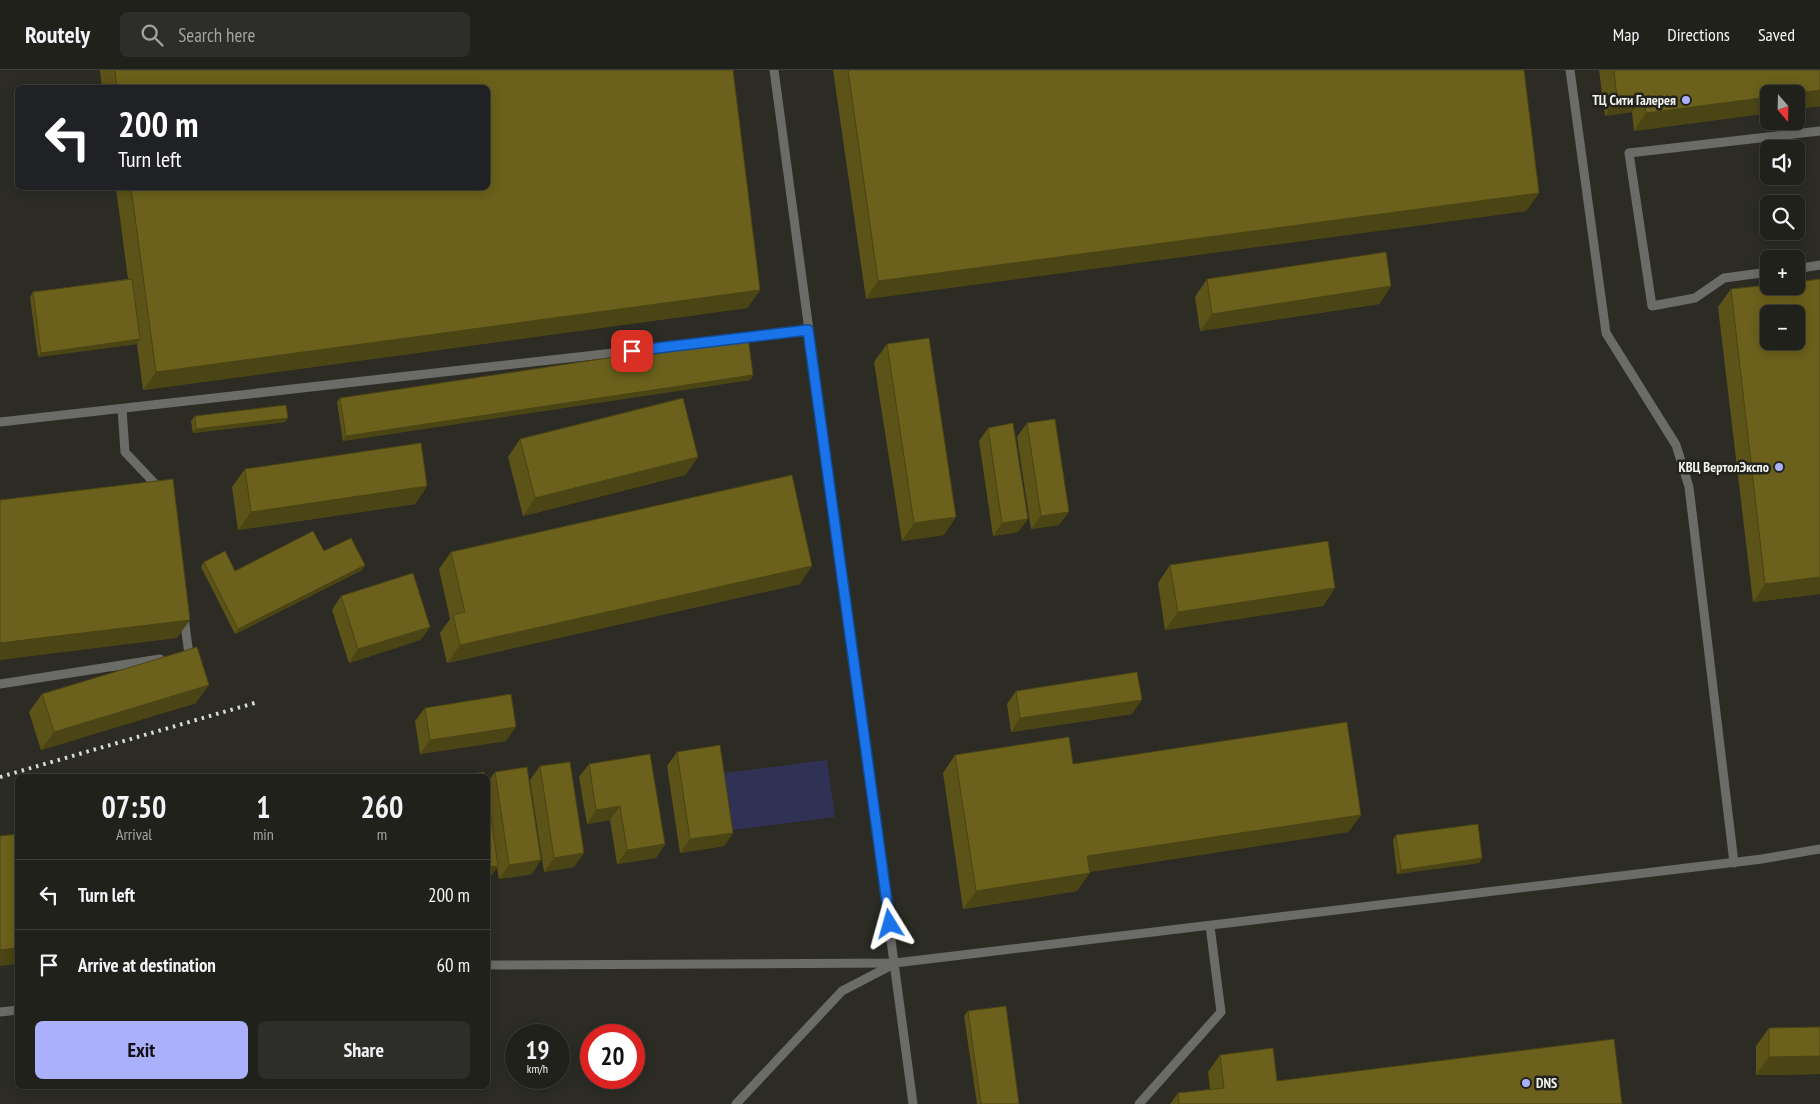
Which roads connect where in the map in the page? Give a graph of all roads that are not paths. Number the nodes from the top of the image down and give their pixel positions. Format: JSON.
{"nodes":[{"id":1,"x":774,"y":70,"type":"edge"},
{"id":2,"x":1570,"y":70,"type":"edge"},
{"id":3,"x":1820,"y":130,"type":"edge"},
{"id":4,"x":1820,"y":265,"type":"edge"},
{"id":5,"x":1805,"y":268,"type":"edge"},
{"id":6,"x":1760,"y":273,"type":"edge"},
{"id":7,"x":808,"y":330,"type":"junction"},
{"id":8,"x":122,"y":409,"type":"junction"},
{"id":9,"x":0,"y":422,"type":"edge"},
{"id":10,"x":162,"y":492,"type":"edge"},
{"id":11,"x":182,"y":606,"type":"edge"},
{"id":12,"x":0,"y":684,"type":"edge"},
{"id":13,"x":1820,"y":849,"type":"edge"},
{"id":14,"x":1734,"y":862,"type":"junction"},
{"id":15,"x":1210,"y":926,"type":"junction"},
{"id":16,"x":895,"y":964,"type":"junction"},
{"id":17,"x":490,"y":965,"type":"edge"},
{"id":18,"x":15,"y":1010,"type":"edge"},
{"id":19,"x":0,"y":1012,"type":"edge"},
{"id":20,"x":736,"y":1104,"type":"edge"},
{"id":21,"x":913,"y":1104,"type":"edge"},
{"id":22,"x":1139,"y":1104,"type":"edge"}],
"edges":[{"from":1,"to":7,"type":"lane"},
{"from":2,"to":14,"type":"lane"},
{"from":3,"to":6,"type":"lane"},
{"from":4,"to":5,"type":"lane"},
{"from":7,"to":8,"type":"lane"},
{"from":7,"to":16,"type":"lane"},
{"from":8,"to":9,"type":"lane"},
{"from":8,"to":10,"type":"lane"},
{"from":11,"to":12,"type":"lane"},
{"from":13,"to":14,"type":"lane"},
{"from":14,"to":15,"type":"lane"},
{"from":15,"to":16,"type":"lane"},
{"from":15,"to":22,"type":"lane"},
{"from":16,"to":17,"type":"lane"},
{"from":16,"to":20,"type":"lane"},
{"from":16,"to":21,"type":"lane"},
{"from":18,"to":19,"type":"lane"}]}
